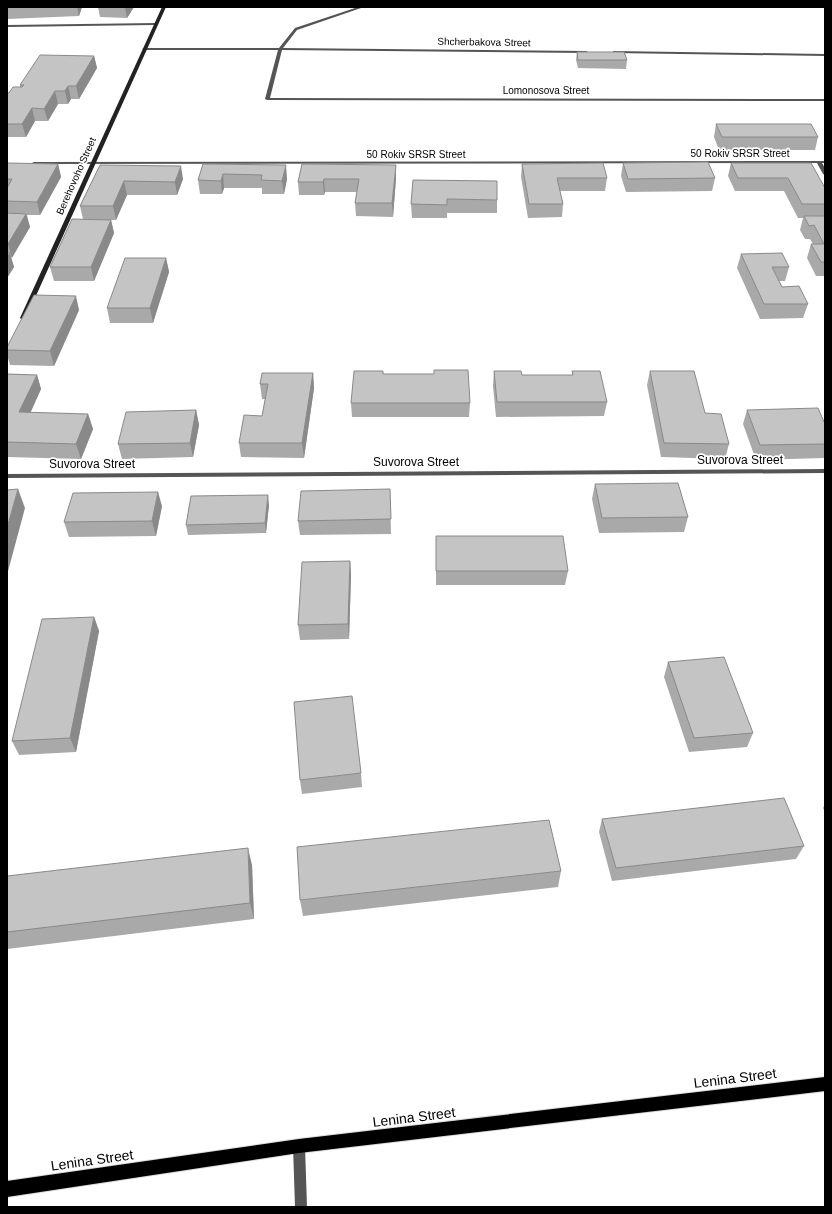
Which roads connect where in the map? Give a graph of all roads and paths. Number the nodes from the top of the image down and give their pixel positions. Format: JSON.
{"nodes":[{"id":1,"x":164,"y":7,"type":"edge"},
{"id":2,"x":362,"y":7,"type":"edge"},
{"id":3,"x":155,"y":24,"type":"junction"},
{"id":4,"x":7,"y":26,"type":"edge"},
{"id":5,"x":144,"y":49,"type":"junction"},
{"id":6,"x":280,"y":49,"type":"junction"},
{"id":7,"x":588,"y":52,"type":"edge"},
{"id":8,"x":612,"y":52,"type":"edge"},
{"id":9,"x":825,"y":55,"type":"edge"},
{"id":10,"x":825,"y":100,"type":"edge"},
{"id":11,"x":819,"y":162,"type":"junction"},
{"id":12,"x":825,"y":162,"type":"edge"},
{"id":13,"x":29,"y":163,"type":"edge"},
{"id":14,"x":92,"y":163,"type":"junction"},
{"id":15,"x":825,"y":173,"type":"edge"},
{"id":16,"x":20,"y":325,"type":"edge"},
{"id":17,"x":825,"y":471,"type":"edge"},
{"id":18,"x":7,"y":476,"type":"edge"},
{"id":19,"x":825,"y":1084,"type":"edge"},
{"id":20,"x":299,"y":1146,"type":"junction"},
{"id":21,"x":7,"y":1189,"type":"edge"},
{"id":22,"x":301,"y":1207,"type":"edge"}],
"edges":[{"from":1,"to":3,"type":"street","name":"Berehovoho Street"},
{"from":2,"to":6,"type":"street"},
{"from":3,"to":4,"type":"street"},
{"from":3,"to":5,"type":"street","name":"Berehovoho Street"},
{"from":5,"to":6,"type":"street","name":"Shcherbakova Street"},
{"from":5,"to":14,"type":"street","name":"Berehovoho Street"},
{"from":6,"to":7,"type":"street","name":"Shcherbakova Street"},
{"from":6,"to":10,"type":"street","name":"Lomonosova Street"},
{"from":8,"to":9,"type":"street"},
{"from":11,"to":12,"type":"street","name":"50 Rokiv SRSR Street"},
{"from":11,"to":14,"type":"street","name":"50 Rokiv SRSR Street"},
{"from":11,"to":15,"type":"street"},
{"from":13,"to":14,"type":"street","name":"50 Rokiv SRSR Street"},
{"from":14,"to":16,"type":"street","name":"Berehovoho Street"},
{"from":17,"to":18,"type":"street","name":"Suvorova Street"},
{"from":19,"to":20,"type":"main road","name":"Lenina Street"},
{"from":20,"to":21,"type":"main road","name":"Lenina Street"},
{"from":20,"to":22,"type":"street"}]}
